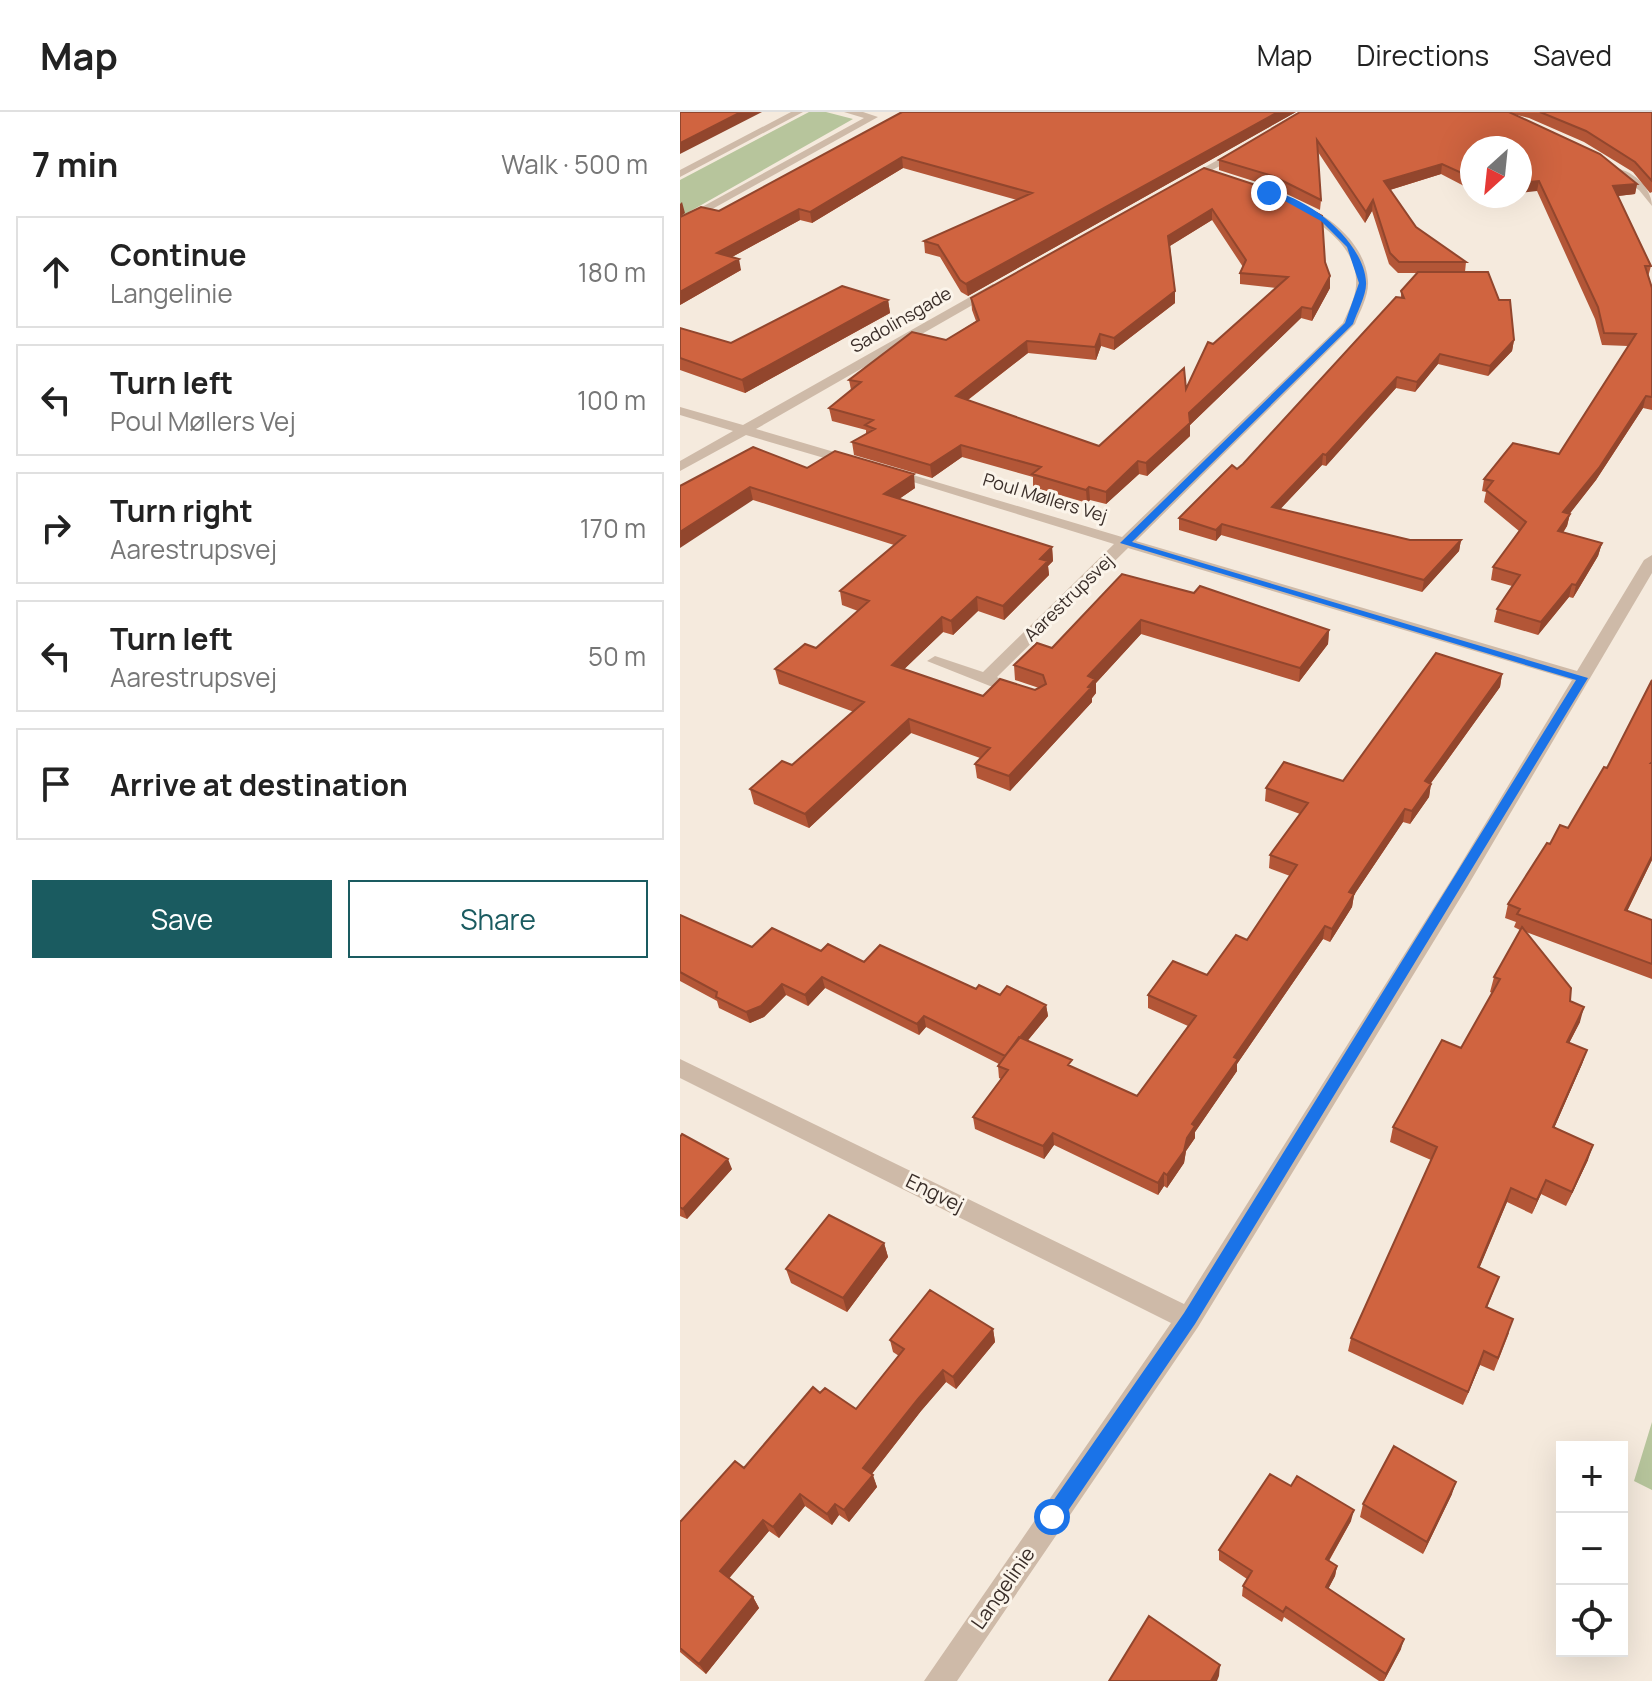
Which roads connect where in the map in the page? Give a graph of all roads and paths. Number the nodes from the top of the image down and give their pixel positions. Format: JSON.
{"nodes":[{"id":1,"x":798,"y":112,"type":"edge"},
{"id":2,"x":849,"y":112,"type":"edge"},
{"id":3,"x":1252,"y":143,"type":"edge"},
{"id":4,"x":1608,"y":165,"type":"edge"},
{"id":5,"x":1202,"y":172,"type":"junction"},
{"id":6,"x":680,"y":174,"type":"edge"},
{"id":7,"x":1227,"y":180,"type":"edge"},
{"id":8,"x":1170,"y":189,"type":"edge"},
{"id":9,"x":1283,"y":199,"type":"edge"},
{"id":10,"x":1652,"y":203,"type":"edge"},
{"id":11,"x":680,"y":224,"type":"edge"},
{"id":12,"x":1011,"y":278,"type":"edge"},
{"id":13,"x":680,"y":411,"type":"edge"},
{"id":14,"x":745,"y":430,"type":"junction"},
{"id":15,"x":680,"y":467,"type":"edge"},
{"id":16,"x":1125,"y":543,"type":"junction"},
{"id":17,"x":1652,"y":560,"type":"edge"},
{"id":18,"x":935,"y":661,"type":"dead end"},
{"id":19,"x":986,"y":678,"type":"junction"},
{"id":20,"x":1582,"y":678,"type":"junction"},
{"id":21,"x":1012,"y":687,"type":"edge"},
{"id":22,"x":680,"y":1068,"type":"edge"},
{"id":23,"x":1189,"y":1319,"type":"junction"},
{"id":24,"x":939,"y":1681,"type":"edge"}],
"edges":[{"from":1,"to":6,"type":"street"},
{"from":2,"to":11,"type":"street"},
{"from":3,"to":5,"type":"street"},
{"from":4,"to":10,"type":"street"},
{"from":5,"to":7,"type":"street"},
{"from":5,"to":8,"type":"street"},
{"from":9,"to":16,"type":"street","name":"Aarestrupsvej"},
{"from":12,"to":14,"type":"street","name":"Sadolinsgade"},
{"from":13,"to":14,"type":"street","name":"Poul Møllers Vej"},
{"from":14,"to":15,"type":"street","name":"Sadolinsgade"},
{"from":14,"to":16,"type":"street","name":"Poul Møllers Vej"},
{"from":16,"to":19,"type":"street","name":"Aarestrupsvej"},
{"from":16,"to":20,"type":"street","name":"Poul Møllers Vej"},
{"from":17,"to":20,"type":"street","name":"Langelinie"},
{"from":18,"to":19,"type":"street"},
{"from":19,"to":21,"type":"street"},
{"from":20,"to":23,"type":"street","name":"Langelinie"},
{"from":22,"to":23,"type":"street","name":"Engvej"},
{"from":23,"to":24,"type":"street","name":"Langelinie"}]}
